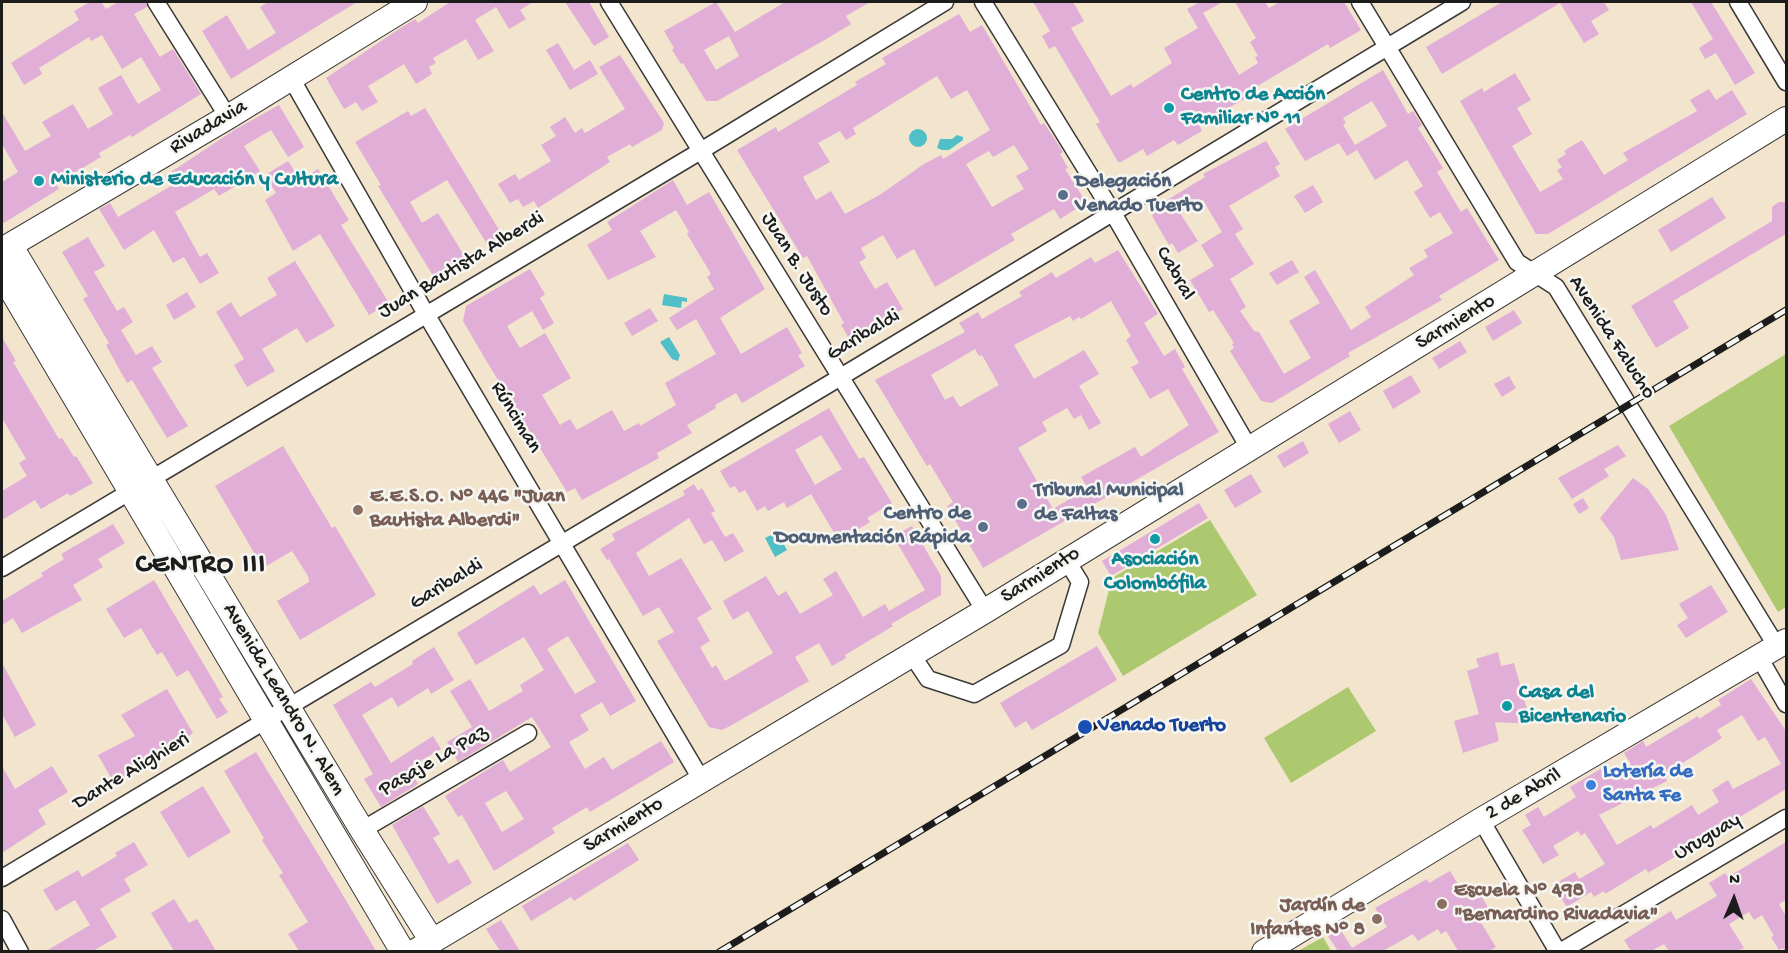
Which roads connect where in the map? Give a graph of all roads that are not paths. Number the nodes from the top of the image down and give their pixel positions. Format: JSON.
{"nodes":[{"id":1,"x":156,"y":2,"type":"edge"},
{"id":2,"x":415,"y":2,"type":"edge"},
{"id":3,"x":609,"y":2,"type":"edge"},
{"id":4,"x":945,"y":2,"type":"edge"},
{"id":5,"x":983,"y":2,"type":"edge"},
{"id":6,"x":1360,"y":2,"type":"edge"},
{"id":7,"x":1462,"y":2,"type":"edge"},
{"id":8,"x":1738,"y":2,"type":"edge"},
{"id":9,"x":1387,"y":47,"type":"junction"},
{"id":10,"x":291,"y":78,"type":"junction"},
{"id":11,"x":1786,"y":82,"type":"edge"},
{"id":12,"x":228,"y":117,"type":"junction"},
{"id":13,"x":1786,"y":119,"type":"edge"},
{"id":14,"x":699,"y":152,"type":"junction"},
{"id":15,"x":1113,"y":213,"type":"junction"},
{"id":16,"x":2,"y":250,"type":"edge"},
{"id":17,"x":2,"y":274,"type":"edge"},
{"id":18,"x":1536,"y":274,"type":"junction"},
{"id":19,"x":426,"y":314,"type":"junction"},
{"id":20,"x":839,"y":378,"type":"junction"},
{"id":21,"x":1249,"y":448,"type":"junction"},
{"id":22,"x":140,"y":485,"type":"junction"},
{"id":23,"x":563,"y":542,"type":"junction"},
{"id":24,"x":1067,"y":561,"type":"junction"},
{"id":25,"x":2,"y":568,"type":"edge"},
{"id":26,"x":984,"y":611,"type":"junction"},
{"id":27,"x":1774,"y":649,"type":"edge"},
{"id":28,"x":912,"y":655,"type":"junction"},
{"id":29,"x":1786,"y":704,"type":"edge"},
{"id":30,"x":287,"y":705,"type":"junction"},
{"id":31,"x":265,"y":718,"type":"junction"},
{"id":32,"x":528,"y":733,"type":"dead end"},
{"id":33,"x":701,"y":779,"type":"junction"},
{"id":34,"x":1786,"y":818,"type":"edge"},
{"id":35,"x":1481,"y":820,"type":"junction"},
{"id":36,"x":362,"y":830,"type":"junction"},
{"id":37,"x":2,"y":878,"type":"edge"},
{"id":38,"x":2,"y":919,"type":"edge"},
{"id":39,"x":423,"y":946,"type":"edge"},
{"id":40,"x":20,"y":951,"type":"edge"},
{"id":41,"x":403,"y":951,"type":"edge"},
{"id":42,"x":1264,"y":951,"type":"edge"},
{"id":43,"x":1559,"y":951,"type":"edge"}],
"edges":[{"from":1,"to":12,"type":"street"},
{"from":2,"to":10,"type":"main road","name":"Rivadavia"},
{"from":3,"to":14,"type":"street","name":"Juan B. Justo"},
{"from":4,"to":14,"type":"street","name":"Juan Bautista Alberdi"},
{"from":5,"to":15,"type":"street","name":"Cabral"},
{"from":6,"to":9,"type":"street","name":"Avenida Falucho"},
{"from":7,"to":9,"type":"street","name":"Garibaldi"},
{"from":8,"to":11,"type":"street"},
{"from":9,"to":15,"type":"street","name":"Garibaldi"},
{"from":9,"to":18,"type":"street","name":"Avenida Falucho"},
{"from":10,"to":12,"type":"main road","name":"Rivadavia"},
{"from":10,"to":19,"type":"street","name":"Rúnciman"},
{"from":12,"to":16,"type":"main road","name":"Rivadavia"},
{"from":13,"to":18,"type":"main road","name":"Sarmiento"},
{"from":14,"to":19,"type":"street","name":"Juan Bautista Alberdi"},
{"from":14,"to":20,"type":"street","name":"Juan B. Justo"},
{"from":15,"to":20,"type":"street","name":"Garibaldi"},
{"from":15,"to":21,"type":"street","name":"Cabral"},
{"from":16,"to":22,"type":"main road","name":"Avenida Leandro N. Alem"},
{"from":17,"to":22,"type":"main road","name":"Avenida Leandro N. Alem"},
{"from":18,"to":21,"type":"main road","name":"Sarmiento"},
{"from":18,"to":27,"type":"street","name":"Avenida Falucho"},
{"from":19,"to":22,"type":"street","name":"Juan Bautista Alberdi"},
{"from":19,"to":23,"type":"street","name":"Rúnciman"},
{"from":20,"to":23,"type":"street","name":"Garibaldi"},
{"from":20,"to":26,"type":"street","name":"Juan B. Justo"},
{"from":21,"to":24,"type":"main road","name":"Sarmiento"},
{"from":22,"to":25,"type":"street","name":"Juan Bautista Alberdi"},
{"from":22,"to":30,"type":"main road","name":"Avenida Leandro N. Alem"},
{"from":22,"to":31,"type":"main road","name":"Avenida Leandro N. Alem"},
{"from":23,"to":30,"type":"street","name":"Garibaldi"},
{"from":23,"to":33,"type":"street","name":"Rúnciman"},
{"from":24,"to":26,"type":"main road","name":"Sarmiento"},
{"from":24,"to":28,"type":"street"},
{"from":26,"to":28,"type":"main road","name":"Sarmiento"},
{"from":27,"to":29,"type":"street","name":"Avenida Falucho"},
{"from":27,"to":35,"type":"main road","name":"2 de Abril"},
{"from":28,"to":33,"type":"main road","name":"Sarmiento"},
{"from":30,"to":31,"type":"street","name":"Dante Alighieri"},
{"from":30,"to":36,"type":"main road","name":"Avenida Leandro N. Alem"},
{"from":31,"to":37,"type":"street","name":"Dante Alighieri"},
{"from":31,"to":41,"type":"main road","name":"Avenida Leandro N. Alem"},
{"from":32,"to":36,"type":"street","name":"Pasaje La Paz"},
{"from":33,"to":39,"type":"main road","name":"Sarmiento"},
{"from":34,"to":43,"type":"street","name":"Uruguay"},
{"from":35,"to":42,"type":"main road","name":"2 de Abril"},
{"from":35,"to":43,"type":"street"},
{"from":36,"to":39,"type":"main road","name":"Avenida Leandro N. Alem"},
{"from":38,"to":40,"type":"street"}]}
